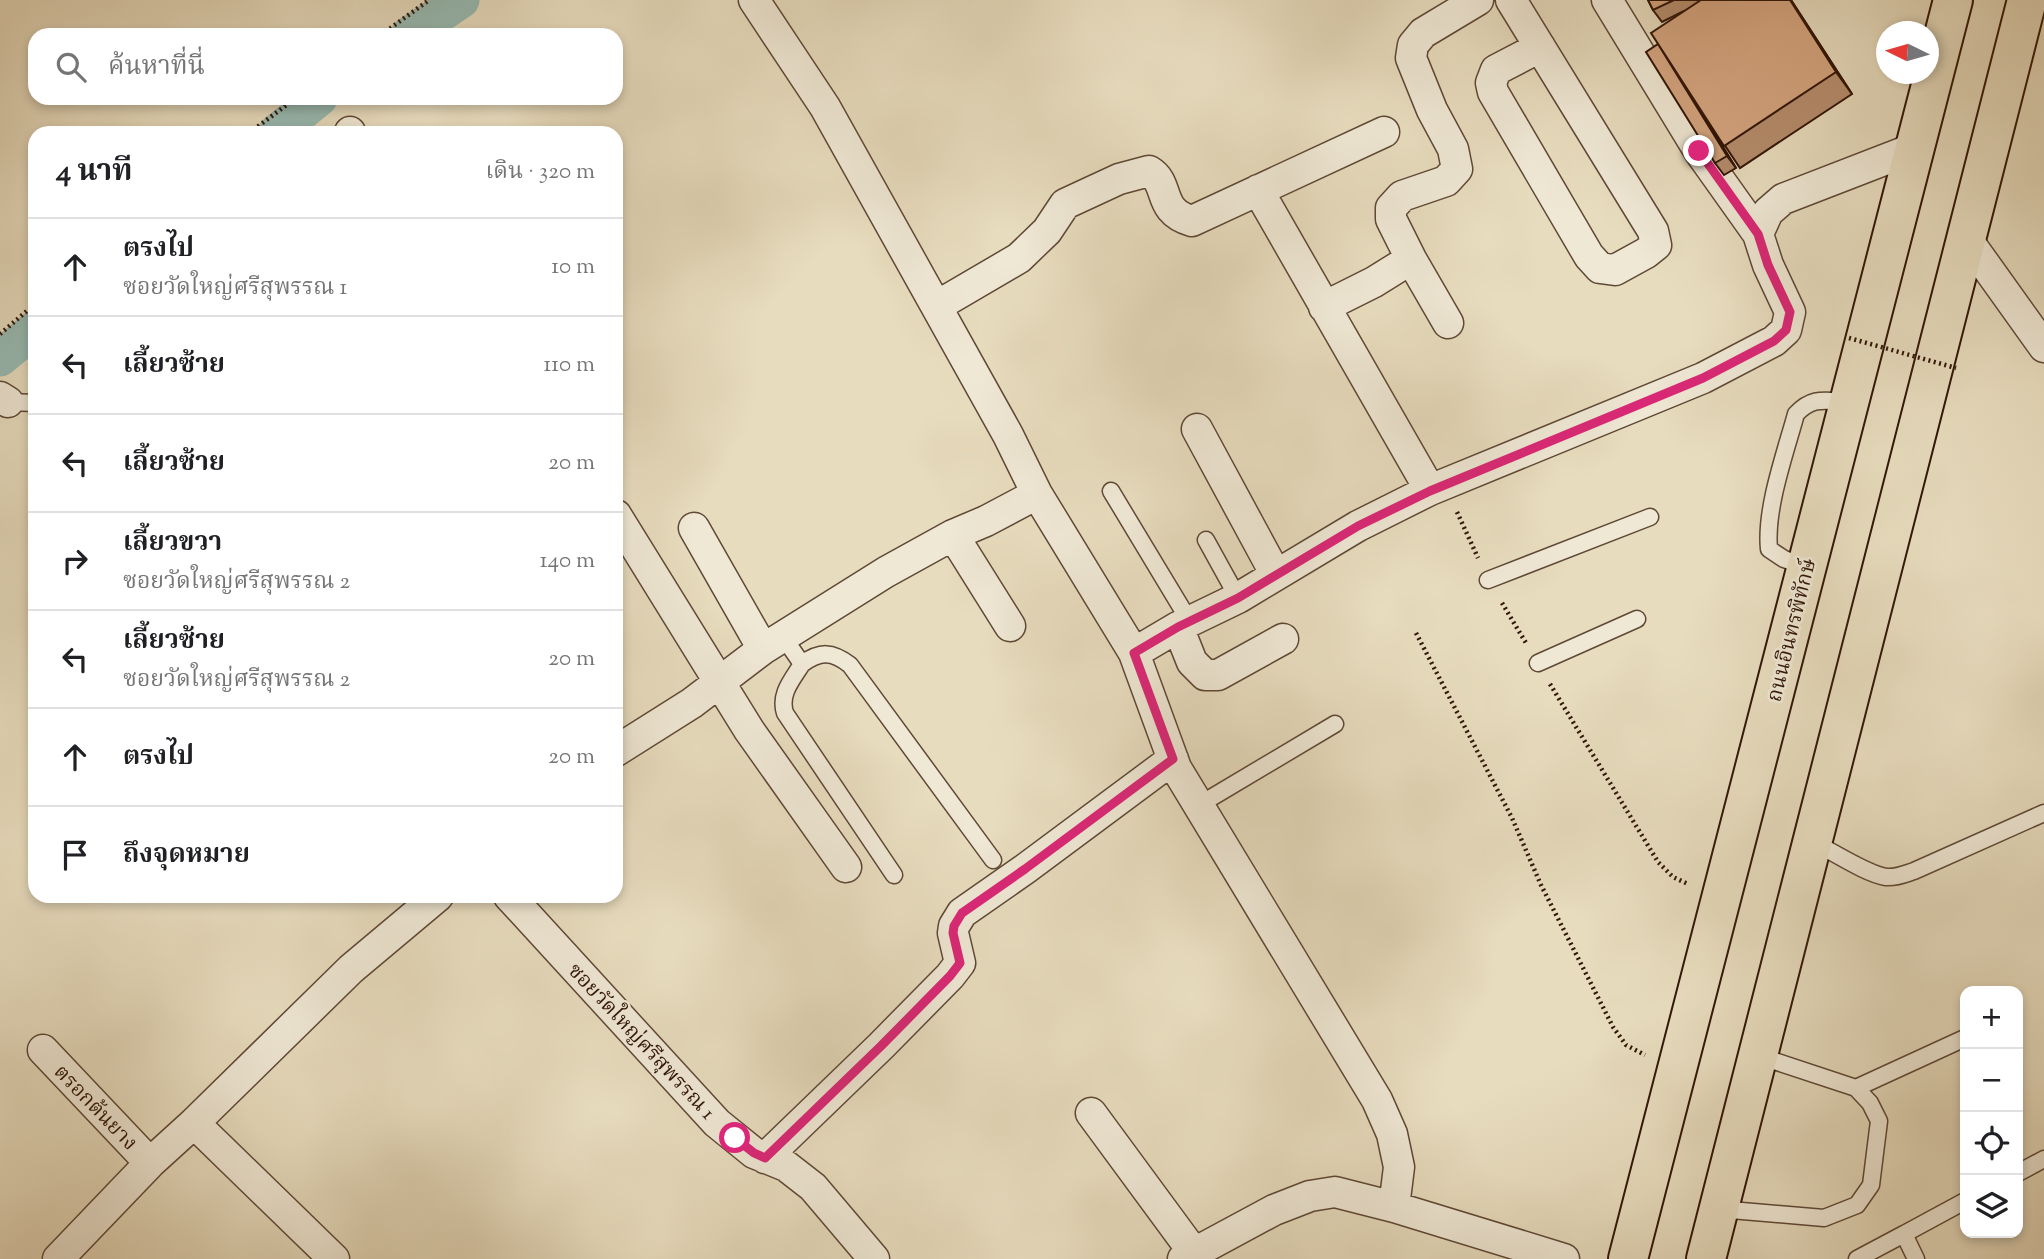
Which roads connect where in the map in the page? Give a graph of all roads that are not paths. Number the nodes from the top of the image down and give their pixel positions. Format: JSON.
{"nodes":[{"id":1,"x":754,"y":0,"type":"edge"},
{"id":2,"x":1478,"y":0,"type":"edge"},
{"id":3,"x":1511,"y":0,"type":"edge"},
{"id":4,"x":1953,"y":0,"type":"edge"},
{"id":5,"x":2027,"y":0,"type":"edge"},
{"id":6,"x":1610,"y":1,"type":"edge"},
{"id":7,"x":1540,"y":47,"type":"junction"},
{"id":8,"x":1384,"y":132,"type":"dead end"},
{"id":9,"x":1915,"y":148,"type":"junction"},
{"id":10,"x":1258,"y":190,"type":"junction"},
{"id":11,"x":1758,"y":234,"type":"junction"},
{"id":12,"x":1966,"y":238,"type":"junction"},
{"id":13,"x":1411,"y":259,"type":"junction"},
{"id":14,"x":937,"y":306,"type":"junction"},
{"id":15,"x":1324,"y":307,"type":"junction"},
{"id":16,"x":1448,"y":323,"type":"dead end"},
{"id":17,"x":2044,"y":347,"type":"edge"},
{"id":18,"x":1197,"y":429,"type":"dead end"},
{"id":19,"x":1437,"y":488,"type":"junction"},
{"id":20,"x":1111,"y":491,"type":"dead end"},
{"id":21,"x":1037,"y":494,"type":"junction"},
{"id":22,"x":1650,"y":517,"type":"dead end"},
{"id":23,"x":623,"y":527,"type":"edge"},
{"id":24,"x":694,"y":528,"type":"dead end"},
{"id":25,"x":953,"y":535,"type":"junction"},
{"id":26,"x":1206,"y":540,"type":"dead end"},
{"id":27,"x":1276,"y":575,"type":"junction"},
{"id":28,"x":1488,"y":580,"type":"road end"},
{"id":29,"x":1238,"y":598,"type":"junction"},
{"id":30,"x":1637,"y":619,"type":"dead end"},
{"id":31,"x":1184,"y":625,"type":"junction"},
{"id":32,"x":1010,"y":626,"type":"dead end"},
{"id":33,"x":1283,"y":639,"type":"dead end"},
{"id":34,"x":774,"y":644,"type":"junction"},
{"id":35,"x":1134,"y":653,"type":"junction"},
{"id":36,"x":1538,"y":663,"type":"road end"},
{"id":37,"x":802,"y":664,"type":"junction"},
{"id":38,"x":718,"y":682,"type":"junction"},
{"id":39,"x":1335,"y":724,"type":"dead end"},
{"id":40,"x":623,"y":747,"type":"edge"},
{"id":41,"x":1173,"y":759,"type":"junction"},
{"id":42,"x":1199,"y":805,"type":"junction"},
{"id":43,"x":2044,"y":813,"type":"edge"},
{"id":44,"x":1811,"y":841,"type":"junction"},
{"id":45,"x":993,"y":860,"type":"dead end"},
{"id":46,"x":846,"y":867,"type":"dead end"},
{"id":47,"x":894,"y":876,"type":"dead end"},
{"id":48,"x":430,"y":903,"type":"edge"},
{"id":49,"x":515,"y":903,"type":"edge"},
{"id":50,"x":1960,"y":1040,"type":"edge"},
{"id":51,"x":43,"y":1050,"type":"dead end"},
{"id":52,"x":1756,"y":1055,"type":"junction"},
{"id":53,"x":1856,"y":1088,"type":"junction"},
{"id":54,"x":1091,"y":1113,"type":"dead end"},
{"id":55,"x":194,"y":1123,"type":"junction"},
{"id":56,"x":765,"y":1158,"type":"junction"},
{"id":57,"x":2044,"y":1159,"type":"edge"},
{"id":58,"x":150,"y":1163,"type":"junction"},
{"id":59,"x":2023,"y":1170,"type":"edge"},
{"id":60,"x":1960,"y":1204,"type":"edge"},
{"id":61,"x":1394,"y":1207,"type":"junction"},
{"id":62,"x":1718,"y":1209,"type":"junction"},
{"id":63,"x":1904,"y":1234,"type":"junction"},
{"id":64,"x":1188,"y":1256,"type":"edge"},
{"id":65,"x":58,"y":1259,"type":"edge"},
{"id":66,"x":334,"y":1259,"type":"edge"},
{"id":67,"x":874,"y":1259,"type":"edge"},
{"id":68,"x":1564,"y":1259,"type":"edge"},
{"id":69,"x":1628,"y":1259,"type":"edge"},
{"id":70,"x":1706,"y":1259,"type":"edge"},
{"id":71,"x":1857,"y":1259,"type":"edge"},
{"id":72,"x":1916,"y":1259,"type":"edge"}],
"edges":[{"from":1,"to":14,"type":"street"},
{"from":2,"to":13,"type":"street"},
{"from":3,"to":7,"type":"street"},
{"from":4,"to":9,"type":"main road","name":"ถนนอินทรพิทักษ์"},
{"from":5,"to":12,"type":"main road"},
{"from":6,"to":11,"type":"street"},
{"from":7,"to":7,"type":"street"},
{"from":8,"to":10,"type":"street"},
{"from":9,"to":11,"type":"street"},
{"from":9,"to":69,"type":"main road","name":"ถนนอินทรพิทักษ์"},
{"from":10,"to":14,"type":"street"},
{"from":10,"to":15,"type":"street"},
{"from":11,"to":19,"type":"street"},
{"from":12,"to":17,"type":"street"},
{"from":12,"to":44,"type":"main road"},
{"from":13,"to":15,"type":"street"},
{"from":13,"to":16,"type":"street"},
{"from":14,"to":21,"type":"street"},
{"from":15,"to":19,"type":"street"},
{"from":18,"to":27,"type":"street"},
{"from":19,"to":27,"type":"street"},
{"from":20,"to":31,"type":"lane"},
{"from":21,"to":25,"type":"street"},
{"from":21,"to":35,"type":"street"},
{"from":22,"to":28,"type":"lane"},
{"from":23,"to":38,"type":"street"},
{"from":24,"to":34,"type":"street"},
{"from":25,"to":32,"type":"street"},
{"from":25,"to":34,"type":"street"},
{"from":26,"to":29,"type":"lane"},
{"from":27,"to":29,"type":"street"},
{"from":29,"to":31,"type":"street"},
{"from":30,"to":36,"type":"lane"},
{"from":31,"to":33,"type":"street"},
{"from":31,"to":35,"type":"street"},
{"from":34,"to":37,"type":"lane"},
{"from":34,"to":38,"type":"street"},
{"from":35,"to":41,"type":"street"},
{"from":37,"to":45,"type":"lane"},
{"from":37,"to":47,"type":"lane"},
{"from":38,"to":40,"type":"street"},
{"from":38,"to":46,"type":"street"},
{"from":39,"to":42,"type":"lane"},
{"from":41,"to":42,"type":"street"},
{"from":41,"to":56,"type":"street"},
{"from":42,"to":61,"type":"street"},
{"from":43,"to":44,"type":"lane"},
{"from":44,"to":52,"type":"main road"},
{"from":48,"to":55,"type":"street"},
{"from":49,"to":56,"type":"street","name":"ซอยวัดใหญ่ศรีสุพรรณ 1"},
{"from":50,"to":53,"type":"lane"},
{"from":51,"to":58,"type":"street","name":"ตรอกต้นยาง"},
{"from":52,"to":53,"type":"lane"},
{"from":52,"to":62,"type":"main road"},
{"from":53,"to":62,"type":"lane"},
{"from":54,"to":64,"type":"street"},
{"from":55,"to":58,"type":"street"},
{"from":55,"to":66,"type":"street"},
{"from":56,"to":67,"type":"street","name":"ซอยวัดใหญ่ศรีสุพรรณ 1"},
{"from":57,"to":59,"type":"lane"},
{"from":58,"to":65,"type":"street"},
{"from":60,"to":63,"type":"lane"},
{"from":61,"to":64,"type":"street"},
{"from":61,"to":68,"type":"street"},
{"from":62,"to":70,"type":"main road"},
{"from":63,"to":71,"type":"lane"},
{"from":63,"to":72,"type":"lane"}]}
